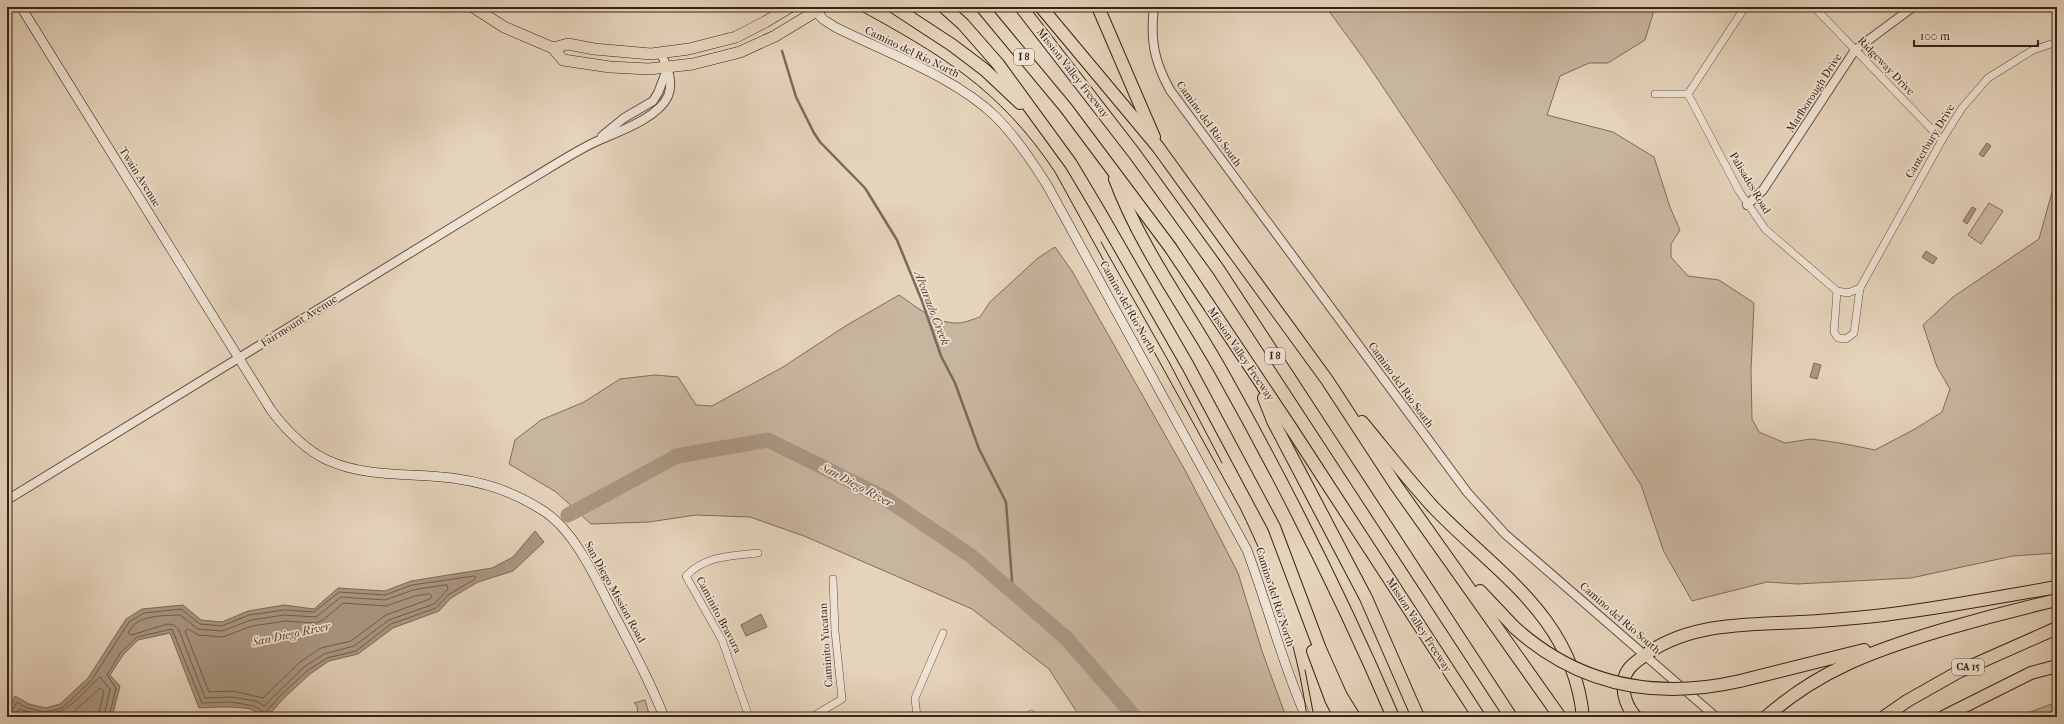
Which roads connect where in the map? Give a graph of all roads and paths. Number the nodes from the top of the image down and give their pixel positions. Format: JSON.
{"nodes":[{"id":1,"x":21,"y":7,"type":"edge"},
{"id":2,"x":473,"y":7,"type":"edge"},
{"id":3,"x":790,"y":7,"type":"edge"},
{"id":4,"x":894,"y":7,"type":"edge"},
{"id":5,"x":944,"y":7,"type":"edge"},
{"id":6,"x":982,"y":7,"type":"edge"},
{"id":7,"x":1021,"y":7,"type":"edge"},
{"id":8,"x":1041,"y":7,"type":"edge"},
{"id":9,"x":1098,"y":7,"type":"edge"},
{"id":10,"x":1154,"y":7,"type":"edge"},
{"id":11,"x":1745,"y":7,"type":"edge"},
{"id":12,"x":1814,"y":7,"type":"edge"},
{"id":13,"x":1913,"y":7,"type":"edge"},
{"id":14,"x":816,"y":9,"type":"edge"},
{"id":15,"x":2057,"y":42,"type":"edge"},
{"id":16,"x":553,"y":48,"type":"junction"},
{"id":17,"x":1855,"y":50,"type":"junction"},
{"id":18,"x":660,"y":52,"type":"junction"},
{"id":19,"x":668,"y":67,"type":"junction"},
{"id":20,"x":1655,"y":94,"type":"dead end"},
{"id":21,"x":1688,"y":94,"type":"junction"},
{"id":22,"x":1042,"y":124,"type":"junction"},
{"id":23,"x":1942,"y":140,"type":"junction"},
{"id":24,"x":1158,"y":147,"type":"junction"},
{"id":25,"x":1108,"y":163,"type":"junction"},
{"id":26,"x":1747,"y":205,"type":"junction"},
{"id":27,"x":1860,"y":288,"type":"junction"},
{"id":28,"x":1837,"y":291,"type":"junction"},
{"id":29,"x":238,"y":358,"type":"junction"},
{"id":30,"x":1256,"y":376,"type":"junction"},
{"id":31,"x":1327,"y":380,"type":"junction"},
{"id":32,"x":7,"y":500,"type":"edge"},
{"id":33,"x":1265,"y":512,"type":"junction"},
{"id":34,"x":758,"y":553,"type":"dead end"},
{"id":35,"x":1447,"y":555,"type":"junction"},
{"id":36,"x":833,"y":579,"type":"dead end"},
{"id":37,"x":2057,"y":587,"type":"edge"},
{"id":38,"x":2057,"y":600,"type":"edge"},
{"id":39,"x":2057,"y":628,"type":"edge"},
{"id":40,"x":943,"y":633,"type":"dead end"},
{"id":41,"x":1891,"y":645,"type":"junction"},
{"id":42,"x":1645,"y":655,"type":"junction"},
{"id":43,"x":2057,"y":666,"type":"edge"},
{"id":44,"x":1966,"y":704,"type":"junction"},
{"id":45,"x":664,"y":717,"type":"edge"},
{"id":46,"x":750,"y":717,"type":"edge"},
{"id":47,"x":812,"y":717,"type":"edge"},
{"id":48,"x":917,"y":717,"type":"edge"},
{"id":49,"x":1306,"y":717,"type":"edge"},
{"id":50,"x":1340,"y":717,"type":"edge"},
{"id":51,"x":1354,"y":717,"type":"edge"},
{"id":52,"x":1393,"y":717,"type":"edge"},
{"id":53,"x":1418,"y":717,"type":"edge"},
{"id":54,"x":1479,"y":717,"type":"edge"},
{"id":55,"x":1511,"y":717,"type":"edge"},
{"id":56,"x":1560,"y":717,"type":"edge"},
{"id":57,"x":1583,"y":717,"type":"edge"},
{"id":58,"x":1636,"y":717,"type":"edge"},
{"id":59,"x":1716,"y":717,"type":"edge"},
{"id":60,"x":1766,"y":717,"type":"edge"},
{"id":61,"x":1884,"y":717,"type":"edge"},
{"id":62,"x":1943,"y":717,"type":"edge"},
{"id":63,"x":1952,"y":717,"type":"edge"}],
"edges":[{"from":1,"to":29,"type":"main road","name":"Twain Avenue"},
{"from":2,"to":16,"type":"main road"},
{"from":3,"to":18,"type":"main road"},
{"from":4,"to":22,"type":"highway"},
{"from":5,"to":22,"type":"highway"},
{"from":6,"to":25,"type":"highway","name":"Mission Valley Freeway","number":"I 8"},
{"from":7,"to":55,"type":"highway","name":"Mission Valley Freeway","number":"I 8"},
{"from":8,"to":24,"type":"highway"},
{"from":9,"to":24,"type":"highway"},
{"from":10,"to":42,"type":"street","name":"Camino del Rio South"},
{"from":11,"to":21,"type":"street"},
{"from":12,"to":17,"type":"street","name":"Ridgeway Drive"},
{"from":13,"to":17,"type":"street","name":"Marlborough Drive"},
{"from":14,"to":19,"type":"main road"},
{"from":14,"to":49,"type":"main road","name":"Camino del Rio North"},
{"from":15,"to":23,"type":"street","name":"Canterbury Drive"},
{"from":16,"to":18,"type":"main road"},
{"from":16,"to":19,"type":"main road"},
{"from":17,"to":23,"type":"street","name":"Ridgeway Drive"},
{"from":17,"to":26,"type":"street","name":"Marlborough Drive"},
{"from":18,"to":19,"type":"street"},
{"from":19,"to":29,"type":"street","name":"Fairmount Avenue"},
{"from":20,"to":21,"type":"street"},
{"from":21,"to":26,"type":"street","name":"Palisades Road"},
{"from":22,"to":33,"type":"highway"},
{"from":23,"to":27,"type":"street","name":"Canterbury Drive"},
{"from":24,"to":31,"type":"highway"},
{"from":25,"to":30,"type":"highway","name":"Mission Valley Freeway","number":"I 8"},
{"from":25,"to":52,"type":"highway"},
{"from":26,"to":28,"type":"street","name":"Palisades Road"},
{"from":27,"to":28,"type":"street"},
{"from":27,"to":28,"type":"street"},
{"from":29,"to":32,"type":"street","name":"Fairmount Avenue"},
{"from":29,"to":45,"type":"main road","name":"San Diego Mission Road"},
{"from":30,"to":53,"type":"highway"},
{"from":30,"to":54,"type":"highway","name":"Mission Valley Freeway","number":"I 8"},
{"from":31,"to":35,"type":"highway"},
{"from":31,"to":57,"type":"highway"},
{"from":33,"to":50,"type":"highway"},
{"from":33,"to":51,"type":"highway"},
{"from":34,"to":46,"type":"street","name":"Caminito Bravura"},
{"from":35,"to":41,"type":"highway","bridge":true},
{"from":35,"to":56,"type":"highway"},
{"from":36,"to":47,"type":"street","name":"Caminito Yucatan"},
{"from":37,"to":42,"type":"highway"},
{"from":38,"to":41,"type":"highway"},
{"from":39,"to":61,"type":"highway","number":"CA 15"},
{"from":40,"to":48,"type":"street"},
{"from":41,"to":60,"type":"highway"},
{"from":42,"to":58,"type":"highway"},
{"from":42,"to":59,"type":"street","name":"Camino del Rio South"},
{"from":43,"to":44,"type":"highway"},
{"from":44,"to":62,"type":"highway"},
{"from":44,"to":63,"type":"highway"}]}
